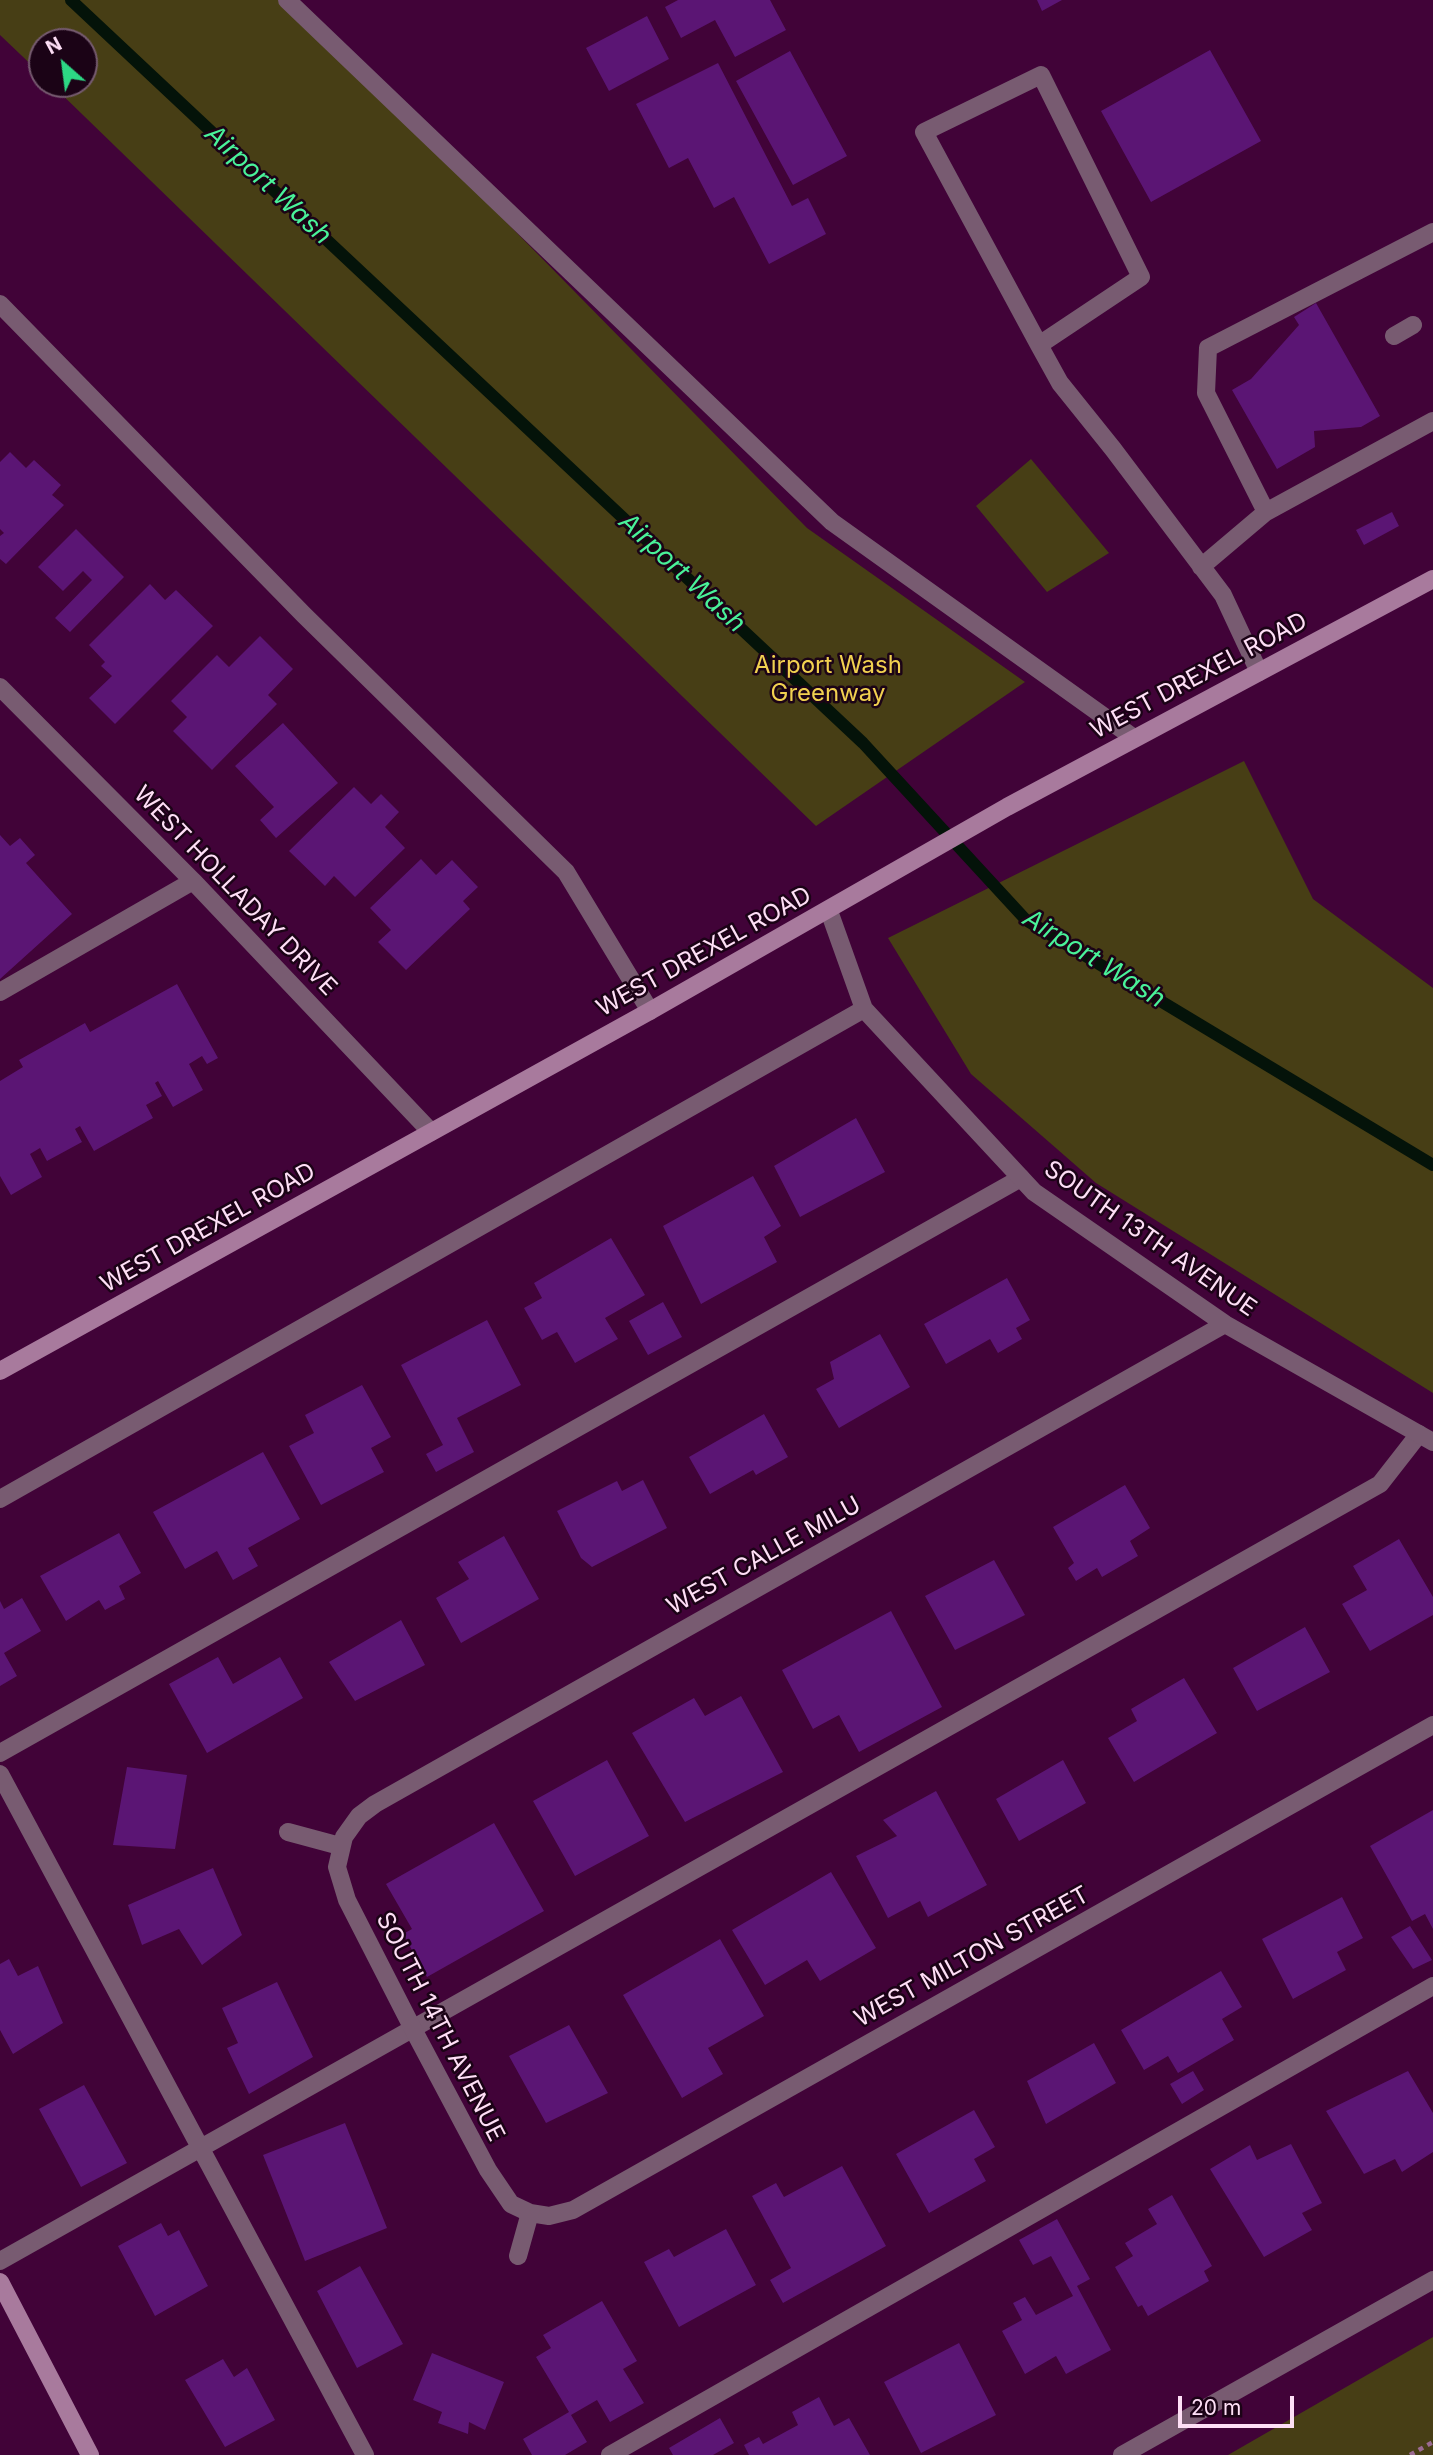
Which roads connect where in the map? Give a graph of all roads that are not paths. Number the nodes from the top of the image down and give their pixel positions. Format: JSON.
{"nodes":[{"id":1,"x":287,"y":0,"type":"edge"},
{"id":2,"x":1433,"y":232,"type":"edge"},
{"id":3,"x":0,"y":304,"type":"edge"},
{"id":4,"x":1413,"y":325,"type":"dead end"},
{"id":5,"x":1394,"y":336,"type":"dead end"},
{"id":6,"x":1039,"y":345,"type":"junction"},
{"id":7,"x":1433,"y":421,"type":"edge"},
{"id":8,"x":1266,"y":512,"type":"junction"},
{"id":9,"x":1201,"y":567,"type":"junction"},
{"id":10,"x":1433,"y":579,"type":"edge"},
{"id":11,"x":1259,"y":672,"type":"junction"},
{"id":12,"x":0,"y":687,"type":"edge"},
{"id":13,"x":1134,"y":738,"type":"junction"},
{"id":14,"x":193,"y":881,"type":"junction"},
{"id":15,"x":829,"y":911,"type":"junction"},
{"id":16,"x":0,"y":992,"type":"edge"},
{"id":17,"x":864,"y":1009,"type":"junction"},
{"id":18,"x":650,"y":1011,"type":"junction"},
{"id":19,"x":431,"y":1132,"type":"junction"},
{"id":20,"x":1021,"y":1178,"type":"junction"},
{"id":21,"x":1225,"y":1324,"type":"junction"},
{"id":22,"x":0,"y":1371,"type":"edge"},
{"id":23,"x":1426,"y":1438,"type":"edge"},
{"id":24,"x":0,"y":1499,"type":"edge"},
{"id":25,"x":1433,"y":1726,"type":"edge"},
{"id":26,"x":0,"y":1753,"type":"edge"},
{"id":27,"x":0,"y":1774,"type":"edge"},
{"id":28,"x":288,"y":1832,"type":"dead end"},
{"id":29,"x":341,"y":1846,"type":"junction"},
{"id":30,"x":1433,"y":1986,"type":"edge"},
{"id":31,"x":413,"y":2029,"type":"junction"},
{"id":32,"x":201,"y":2148,"type":"junction"},
{"id":33,"x":530,"y":2213,"type":"junction"},
{"id":34,"x":518,"y":2256,"type":"dead end"},
{"id":35,"x":0,"y":2261,"type":"edge"},
{"id":36,"x":1433,"y":2280,"type":"edge"},
{"id":37,"x":1,"y":2286,"type":"edge"},
{"id":38,"x":90,"y":2455,"type":"edge"},
{"id":39,"x":365,"y":2455,"type":"edge"},
{"id":40,"x":610,"y":2455,"type":"edge"},
{"id":41,"x":1122,"y":2455,"type":"edge"}],
"edges":[{"from":1,"to":13,"type":"street"},
{"from":2,"to":8,"type":"street"},
{"from":3,"to":18,"type":"street"},
{"from":4,"to":5,"type":"street"},
{"from":6,"to":6,"type":"street"},
{"from":6,"to":9,"type":"street"},
{"from":7,"to":8,"type":"street"},
{"from":8,"to":9,"type":"street"},
{"from":9,"to":11,"type":"street"},
{"from":10,"to":11,"type":"street","name":"WEST DREXEL ROAD"},
{"from":11,"to":13,"type":"street","name":"WEST DREXEL ROAD"},
{"from":12,"to":14,"type":"street","name":"WEST HOLLADAY DRIVE"},
{"from":13,"to":15,"type":"street","name":"WEST DREXEL ROAD"},
{"from":14,"to":16,"type":"street"},
{"from":14,"to":19,"type":"street","name":"WEST HOLLADAY DRIVE"},
{"from":15,"to":17,"type":"street","name":"SOUTH 13TH AVENUE"},
{"from":15,"to":18,"type":"street","name":"WEST DREXEL ROAD"},
{"from":17,"to":20,"type":"street","name":"SOUTH 13TH AVENUE"},
{"from":17,"to":24,"type":"street"},
{"from":18,"to":19,"type":"street","name":"WEST DREXEL ROAD"},
{"from":19,"to":22,"type":"street","name":"WEST DREXEL ROAD"},
{"from":20,"to":21,"type":"street","name":"SOUTH 13TH AVENUE"},
{"from":20,"to":26,"type":"street"},
{"from":21,"to":23,"type":"street","name":"SOUTH 13TH AVENUE"},
{"from":21,"to":29,"type":"street","name":"WEST CALLE MILU"},
{"from":23,"to":31,"type":"street"},
{"from":25,"to":33,"type":"street","name":"WEST MILTON STREET"},
{"from":27,"to":32,"type":"street"},
{"from":28,"to":29,"type":"street"},
{"from":29,"to":31,"type":"street","name":"SOUTH 14TH AVENUE"},
{"from":30,"to":40,"type":"street"},
{"from":31,"to":32,"type":"street"},
{"from":31,"to":33,"type":"street","name":"SOUTH 14TH AVENUE"},
{"from":32,"to":35,"type":"street"},
{"from":32,"to":39,"type":"street"},
{"from":33,"to":34,"type":"street"},
{"from":36,"to":41,"type":"street"},
{"from":37,"to":38,"type":"street"}]}
